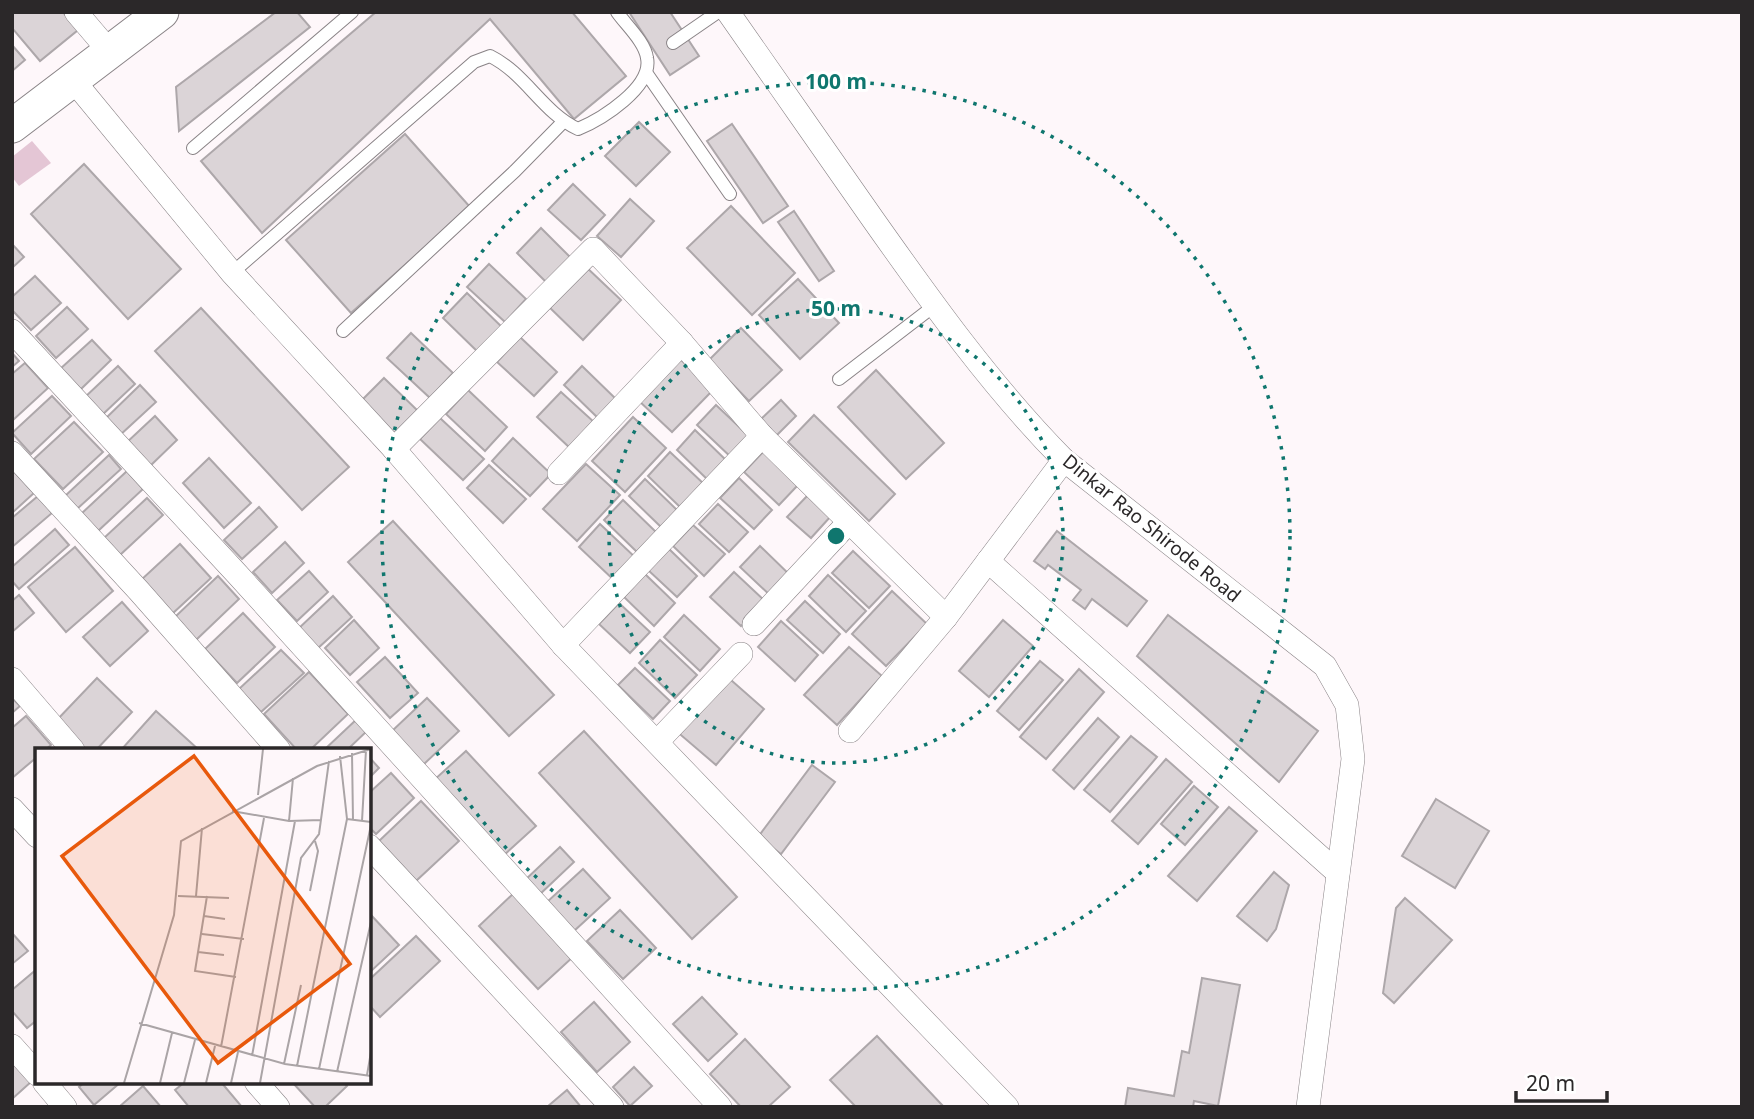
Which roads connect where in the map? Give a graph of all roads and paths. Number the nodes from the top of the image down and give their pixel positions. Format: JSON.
{"nodes":[{"id":1,"x":76,"y":12,"type":"edge"},
{"id":2,"x":162,"y":12,"type":"edge"},
{"id":3,"x":617,"y":12,"type":"edge"},
{"id":4,"x":718,"y":12,"type":"edge"},
{"id":5,"x":728,"y":12,"type":"edge"},
{"id":6,"x":343,"y":15,"type":"edge"},
{"id":7,"x":673,"y":43,"type":"dead end"},
{"id":8,"x":110,"y":52,"type":"junction"},
{"id":9,"x":647,"y":74,"type":"junction"},
{"id":10,"x":73,"y":80,"type":"junction"},
{"id":11,"x":562,"y":122,"type":"junction"},
{"id":12,"x":12,"y":126,"type":"edge"},
{"id":13,"x":193,"y":148,"type":"dead end"},
{"id":14,"x":730,"y":194,"type":"dead end"},
{"id":15,"x":232,"y":273,"type":"junction"},
{"id":16,"x":934,"y":306,"type":"junction"},
{"id":17,"x":12,"y":331,"type":"edge"},
{"id":18,"x":343,"y":331,"type":"dead end"},
{"id":19,"x":682,"y":343,"type":"junction"},
{"id":20,"x":839,"y":379,"type":"dead end"},
{"id":21,"x":762,"y":436,"type":"junction"},
{"id":22,"x":394,"y":449,"type":"junction"},
{"id":23,"x":12,"y":453,"type":"edge"},
{"id":24,"x":1065,"y":460,"type":"junction"},
{"id":25,"x":559,"y":474,"type":"dead end"},
{"id":26,"x":849,"y":522,"type":"junction"},
{"id":27,"x":988,"y":561,"type":"junction"},
{"id":28,"x":946,"y":617,"type":"junction"},
{"id":29,"x":754,"y":624,"type":"dead end"},
{"id":30,"x":563,"y":645,"type":"junction"},
{"id":31,"x":741,"y":654,"type":"dead end"},
{"id":32,"x":12,"y":679,"type":"edge"},
{"id":33,"x":850,"y":731,"type":"dead end"},
{"id":34,"x":657,"y":742,"type":"junction"},
{"id":35,"x":71,"y":748,"type":"edge"},
{"id":36,"x":277,"y":748,"type":"edge"},
{"id":37,"x":12,"y":809,"type":"edge"},
{"id":38,"x":35,"y":834,"type":"edge"},
{"id":39,"x":371,"y":848,"type":"edge"},
{"id":40,"x":1338,"y":873,"type":"junction"},
{"id":41,"x":12,"y":1046,"type":"edge"},
{"id":42,"x":35,"y":1072,"type":"edge"},
{"id":43,"x":46,"y":1084,"type":"edge"},
{"id":44,"x":258,"y":1084,"type":"edge"},
{"id":45,"x":1304,"y":1102,"type":"edge"},
{"id":46,"x":65,"y":1107,"type":"edge"},
{"id":47,"x":278,"y":1107,"type":"edge"},
{"id":48,"x":612,"y":1107,"type":"edge"},
{"id":49,"x":720,"y":1107,"type":"edge"},
{"id":50,"x":1007,"y":1107,"type":"edge"}],
"edges":[{"from":1,"to":8,"type":"street"},
{"from":2,"to":8,"type":"street"},
{"from":3,"to":9,"type":"lane"},
{"from":4,"to":7,"type":"lane"},
{"from":5,"to":16,"type":"street","name":"Dinkar Rao Shirode Road"},
{"from":6,"to":13,"type":"lane"},
{"from":8,"to":10,"type":"street"},
{"from":9,"to":11,"type":"lane"},
{"from":9,"to":14,"type":"lane"},
{"from":10,"to":12,"type":"street"},
{"from":10,"to":15,"type":"street"},
{"from":11,"to":15,"type":"lane"},
{"from":11,"to":18,"type":"lane"},
{"from":15,"to":22,"type":"street"},
{"from":16,"to":20,"type":"lane"},
{"from":16,"to":24,"type":"street","name":"Dinkar Rao Shirode Road"},
{"from":17,"to":49,"type":"street"},
{"from":19,"to":21,"type":"street"},
{"from":19,"to":22,"type":"street"},
{"from":19,"to":25,"type":"street"},
{"from":21,"to":26,"type":"street"},
{"from":21,"to":30,"type":"street"},
{"from":22,"to":30,"type":"street"},
{"from":23,"to":36,"type":"street"},
{"from":24,"to":27,"type":"street"},
{"from":24,"to":40,"type":"street","name":"Dinkar Rao Shirode Road"},
{"from":26,"to":28,"type":"street"},
{"from":26,"to":29,"type":"street"},
{"from":27,"to":28,"type":"street"},
{"from":27,"to":40,"type":"street"},
{"from":28,"to":33,"type":"street"},
{"from":30,"to":34,"type":"street"},
{"from":31,"to":34,"type":"street"},
{"from":32,"to":35,"type":"street"},
{"from":34,"to":50,"type":"street"},
{"from":37,"to":38,"type":"street"},
{"from":39,"to":48,"type":"street"},
{"from":40,"to":45,"type":"street","name":"Dinkar Rao Shirode Road"},
{"from":41,"to":42,"type":"street"},
{"from":43,"to":46,"type":"street"},
{"from":44,"to":47,"type":"street"}]}
